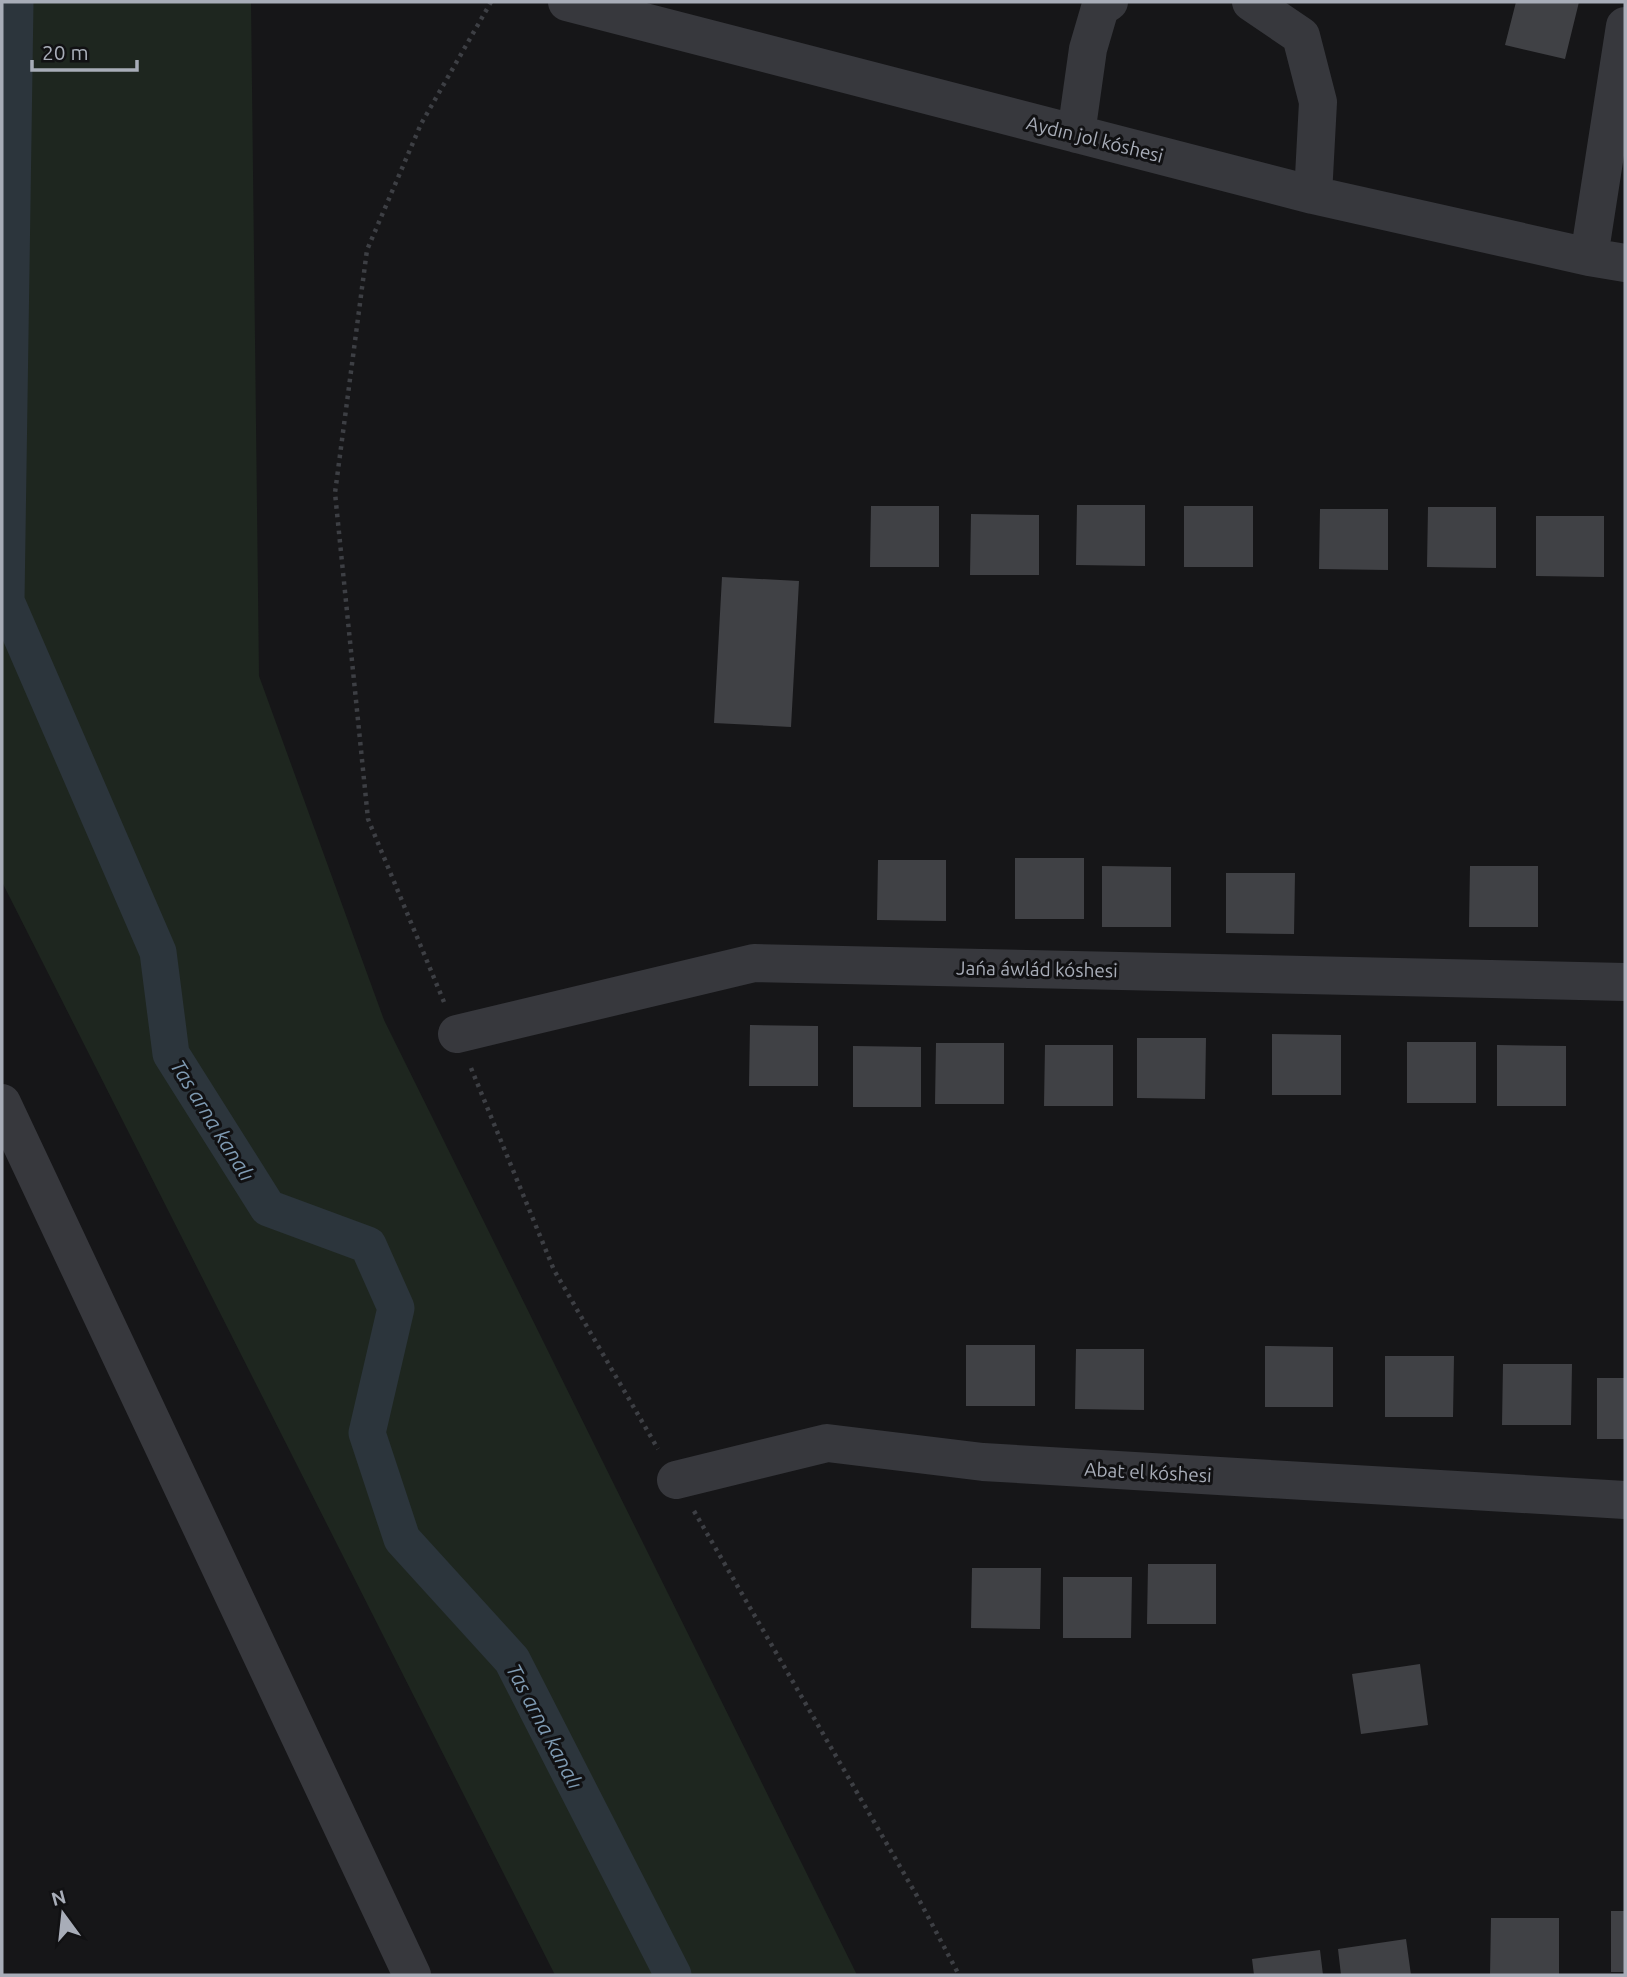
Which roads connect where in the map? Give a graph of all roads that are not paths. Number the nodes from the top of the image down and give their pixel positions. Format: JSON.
{"nodes":[{"id":1,"x":568,"y":2,"type":"edge"},
{"id":2,"x":1109,"y":2,"type":"edge"},
{"id":3,"x":1251,"y":2,"type":"edge"},
{"id":4,"x":1625,"y":26,"type":"edge"},
{"id":5,"x":1076,"y":134,"type":"junction"},
{"id":6,"x":1313,"y":195,"type":"junction"},
{"id":7,"x":1607,"y":260,"type":"edge"},
{"id":8,"x":1625,"y":982,"type":"edge"},
{"id":9,"x":457,"y":1034,"type":"dead end"},
{"id":10,"x":2,"y":1102,"type":"edge"},
{"id":11,"x":676,"y":1480,"type":"dead end"},
{"id":12,"x":1625,"y":1500,"type":"edge"},
{"id":13,"x":412,"y":1975,"type":"edge"}],
"edges":[{"from":1,"to":5,"type":"street","name":"Aydın jol kóshesi"},
{"from":2,"to":5,"type":"street"},
{"from":3,"to":6,"type":"street"},
{"from":4,"to":7,"type":"street"},
{"from":5,"to":6,"type":"street","name":"Aydın jol kóshesi"},
{"from":6,"to":7,"type":"street","name":"Aydın jol kóshesi"},
{"from":8,"to":9,"type":"street","name":"Jańa áwlád kóshesi"},
{"from":10,"to":13,"type":"street"},
{"from":11,"to":12,"type":"street","name":"Abat el kóshesi"}]}
